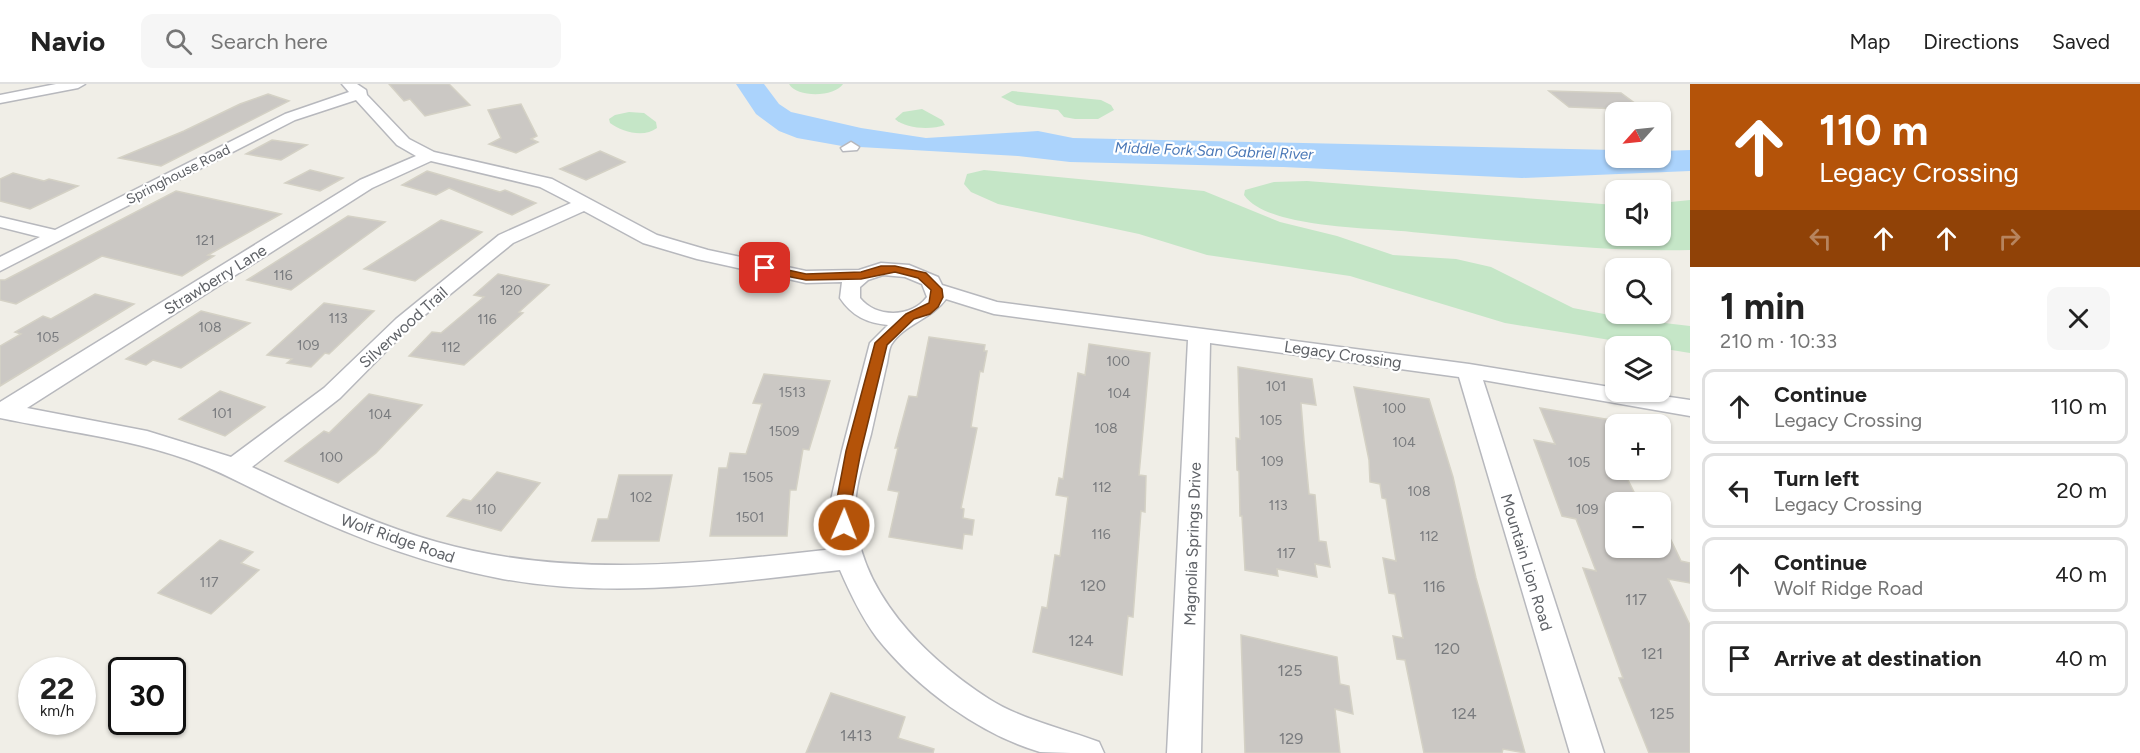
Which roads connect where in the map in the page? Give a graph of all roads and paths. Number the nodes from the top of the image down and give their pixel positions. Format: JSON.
{"nodes":[{"id":1,"x":78,"y":84,"type":"edge"},
{"id":2,"x":355,"y":89,"type":"edge"},
{"id":3,"x":0,"y":99,"type":"edge"},
{"id":4,"x":429,"y":156,"type":"junction"},
{"id":5,"x":585,"y":204,"type":"junction"},
{"id":6,"x":0,"y":222,"type":"edge"},
{"id":7,"x":57,"y":236,"type":"junction"},
{"id":8,"x":0,"y":265,"type":"edge"},
{"id":9,"x":861,"y":276,"type":"junction"},
{"id":10,"x":806,"y":277,"type":"junction"},
{"id":11,"x":936,"y":289,"type":"junction"},
{"id":12,"x":850,"y":298,"type":"junction"},
{"id":13,"x":994,"y":308,"type":"junction"},
{"id":14,"x":918,"y":314,"type":"junction"},
{"id":15,"x":871,"y":315,"type":"junction"},
{"id":16,"x":1199,"y":334,"type":"junction"},
{"id":17,"x":881,"y":343,"type":"junction"},
{"id":18,"x":1469,"y":371,"type":"junction"},
{"id":19,"x":1690,"y":408,"type":"edge"},
{"id":20,"x":2,"y":410,"type":"edge"},
{"id":21,"x":234,"y":468,"type":"junction"},
{"id":22,"x":849,"y":558,"type":"junction"},
{"id":23,"x":1087,"y":753,"type":"edge"},
{"id":24,"x":1184,"y":753,"type":"edge"},
{"id":25,"x":1587,"y":753,"type":"edge"}],
"edges":[{"from":1,"to":3,"type":"street"},
{"from":2,"to":4,"type":"street"},
{"from":2,"to":7,"type":"street","name":"Springhouse Road"},
{"from":4,"to":5,"type":"street"},
{"from":4,"to":20,"type":"street","name":"Strawberry Lane"},
{"from":5,"to":10,"type":"street"},
{"from":5,"to":21,"type":"street","name":"Silverwood Trail"},
{"from":6,"to":7,"type":"street"},
{"from":7,"to":8,"type":"street","name":"Springhouse Road"},
{"from":9,"to":10,"type":"street"},
{"from":9,"to":11,"type":"street","name":"Legacy Crossing"},
{"from":9,"to":12,"type":"street"},
{"from":10,"to":12,"type":"street"},
{"from":11,"to":13,"type":"street","name":"Legacy Crossing"},
{"from":11,"to":14,"type":"street"},
{"from":12,"to":15,"type":"street"},
{"from":13,"to":14,"type":"street","name":"Legacy Crossing"},
{"from":13,"to":16,"type":"street","name":"Legacy Crossing"},
{"from":14,"to":15,"type":"street","name":"Legacy Crossing"},
{"from":14,"to":17,"type":"street"},
{"from":15,"to":17,"type":"street"},
{"from":16,"to":18,"type":"street","name":"Legacy Crossing"},
{"from":16,"to":24,"type":"street","name":"Magnolia Springs Drive"},
{"from":17,"to":22,"type":"street"},
{"from":18,"to":19,"type":"street","name":"Legacy Crossing"},
{"from":18,"to":25,"type":"street","name":"Mountain Lion Road"},
{"from":20,"to":21,"type":"street","name":"Wolf Ridge Road"},
{"from":21,"to":22,"type":"street","name":"Wolf Ridge Road"},
{"from":22,"to":23,"type":"street"}]}
